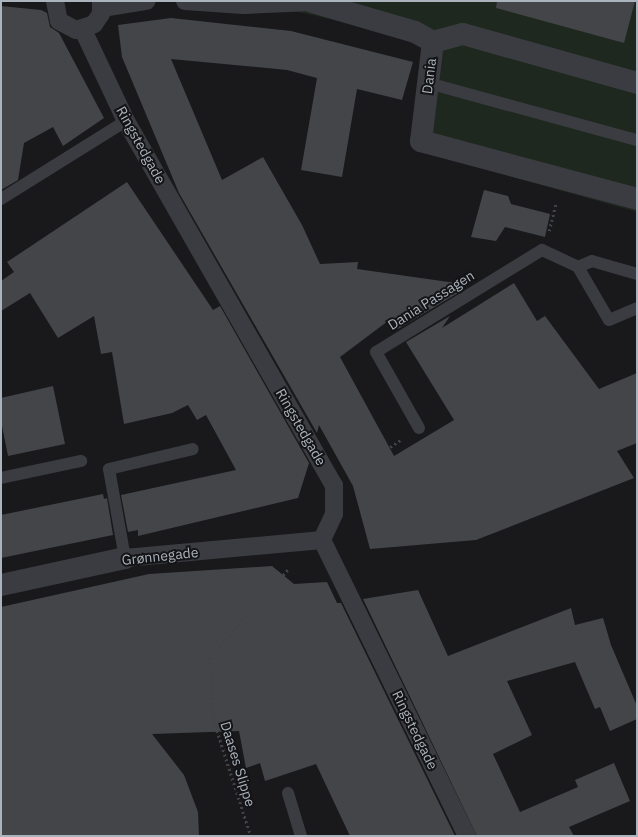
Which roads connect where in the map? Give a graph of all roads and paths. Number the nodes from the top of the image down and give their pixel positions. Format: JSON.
{"nodes":[{"id":1,"x":54,"y":1,"type":"edge"},
{"id":2,"x":146,"y":1,"type":"edge"},
{"id":3,"x":185,"y":1,"type":"edge"},
{"id":4,"x":312,"y":2,"type":"edge"},
{"id":5,"x":101,"y":4,"type":"edge"},
{"id":6,"x":83,"y":30,"type":"junction"},
{"id":7,"x":433,"y":42,"type":"junction"},
{"id":8,"x":428,"y":83,"type":"junction"},
{"id":9,"x":637,"y":83,"type":"edge"},
{"id":10,"x":126,"y":120,"type":"junction"},
{"id":11,"x":637,"y":140,"type":"edge"},
{"id":12,"x":561,"y":179,"type":"junction"},
{"id":13,"x":1,"y":199,"type":"edge"},
{"id":14,"x":637,"y":199,"type":"edge"},
{"id":15,"x":542,"y":250,"type":"junction"},
{"id":16,"x":578,"y":267,"type":"junction"},
{"id":17,"x":637,"y":274,"type":"edge"},
{"id":18,"x":637,"y":308,"type":"edge"},
{"id":19,"x":419,"y":428,"type":"dead end"},
{"id":20,"x":193,"y":449,"type":"dead end"},
{"id":21,"x":81,"y":461,"type":"dead end"},
{"id":22,"x":1,"y":478,"type":"edge"},
{"id":23,"x":322,"y":540,"type":"junction"},
{"id":24,"x":125,"y":558,"type":"junction"},
{"id":25,"x":1,"y":585,"type":"edge"},
{"id":26,"x":247,"y":616,"type":"dead end"},
{"id":27,"x":288,"y":793,"type":"dead end"},
{"id":28,"x":250,"y":836,"type":"edge"},
{"id":29,"x":301,"y":836,"type":"edge"},
{"id":30,"x":467,"y":836,"type":"edge"}],
"edges":[{"from":1,"to":6,"type":"street"},
{"from":2,"to":5,"type":"street"},
{"from":3,"to":4,"type":"street","name":"Dania"},
{"from":4,"to":7,"type":"street","name":"Dania"},
{"from":5,"to":6,"type":"street"},
{"from":6,"to":10,"type":"street","name":"Ringstedgade"},
{"from":7,"to":8,"type":"street","name":"Dania"},
{"from":7,"to":9,"type":"street"},
{"from":8,"to":11,"type":"lane"},
{"from":8,"to":12,"type":"street","name":"Dania"},
{"from":10,"to":13,"type":"lane"},
{"from":10,"to":23,"type":"street","name":"Ringstedgade"},
{"from":12,"to":14,"type":"street","name":"Dania"},
{"from":12,"to":15,"type":"path"},
{"from":15,"to":16,"type":"lane"},
{"from":15,"to":19,"type":"lane","name":"Dania Passagen"},
{"from":16,"to":17,"type":"lane"},
{"from":16,"to":18,"type":"lane"},
{"from":20,"to":24,"type":"lane"},
{"from":21,"to":22,"type":"lane"},
{"from":23,"to":24,"type":"street","name":"Grønnegade"},
{"from":23,"to":30,"type":"street","name":"Ringstedgade"},
{"from":24,"to":25,"type":"street","name":"Grønnegade"},
{"from":26,"to":28,"type":"path","name":"Daases Slippe"},
{"from":27,"to":29,"type":"lane"}]}
